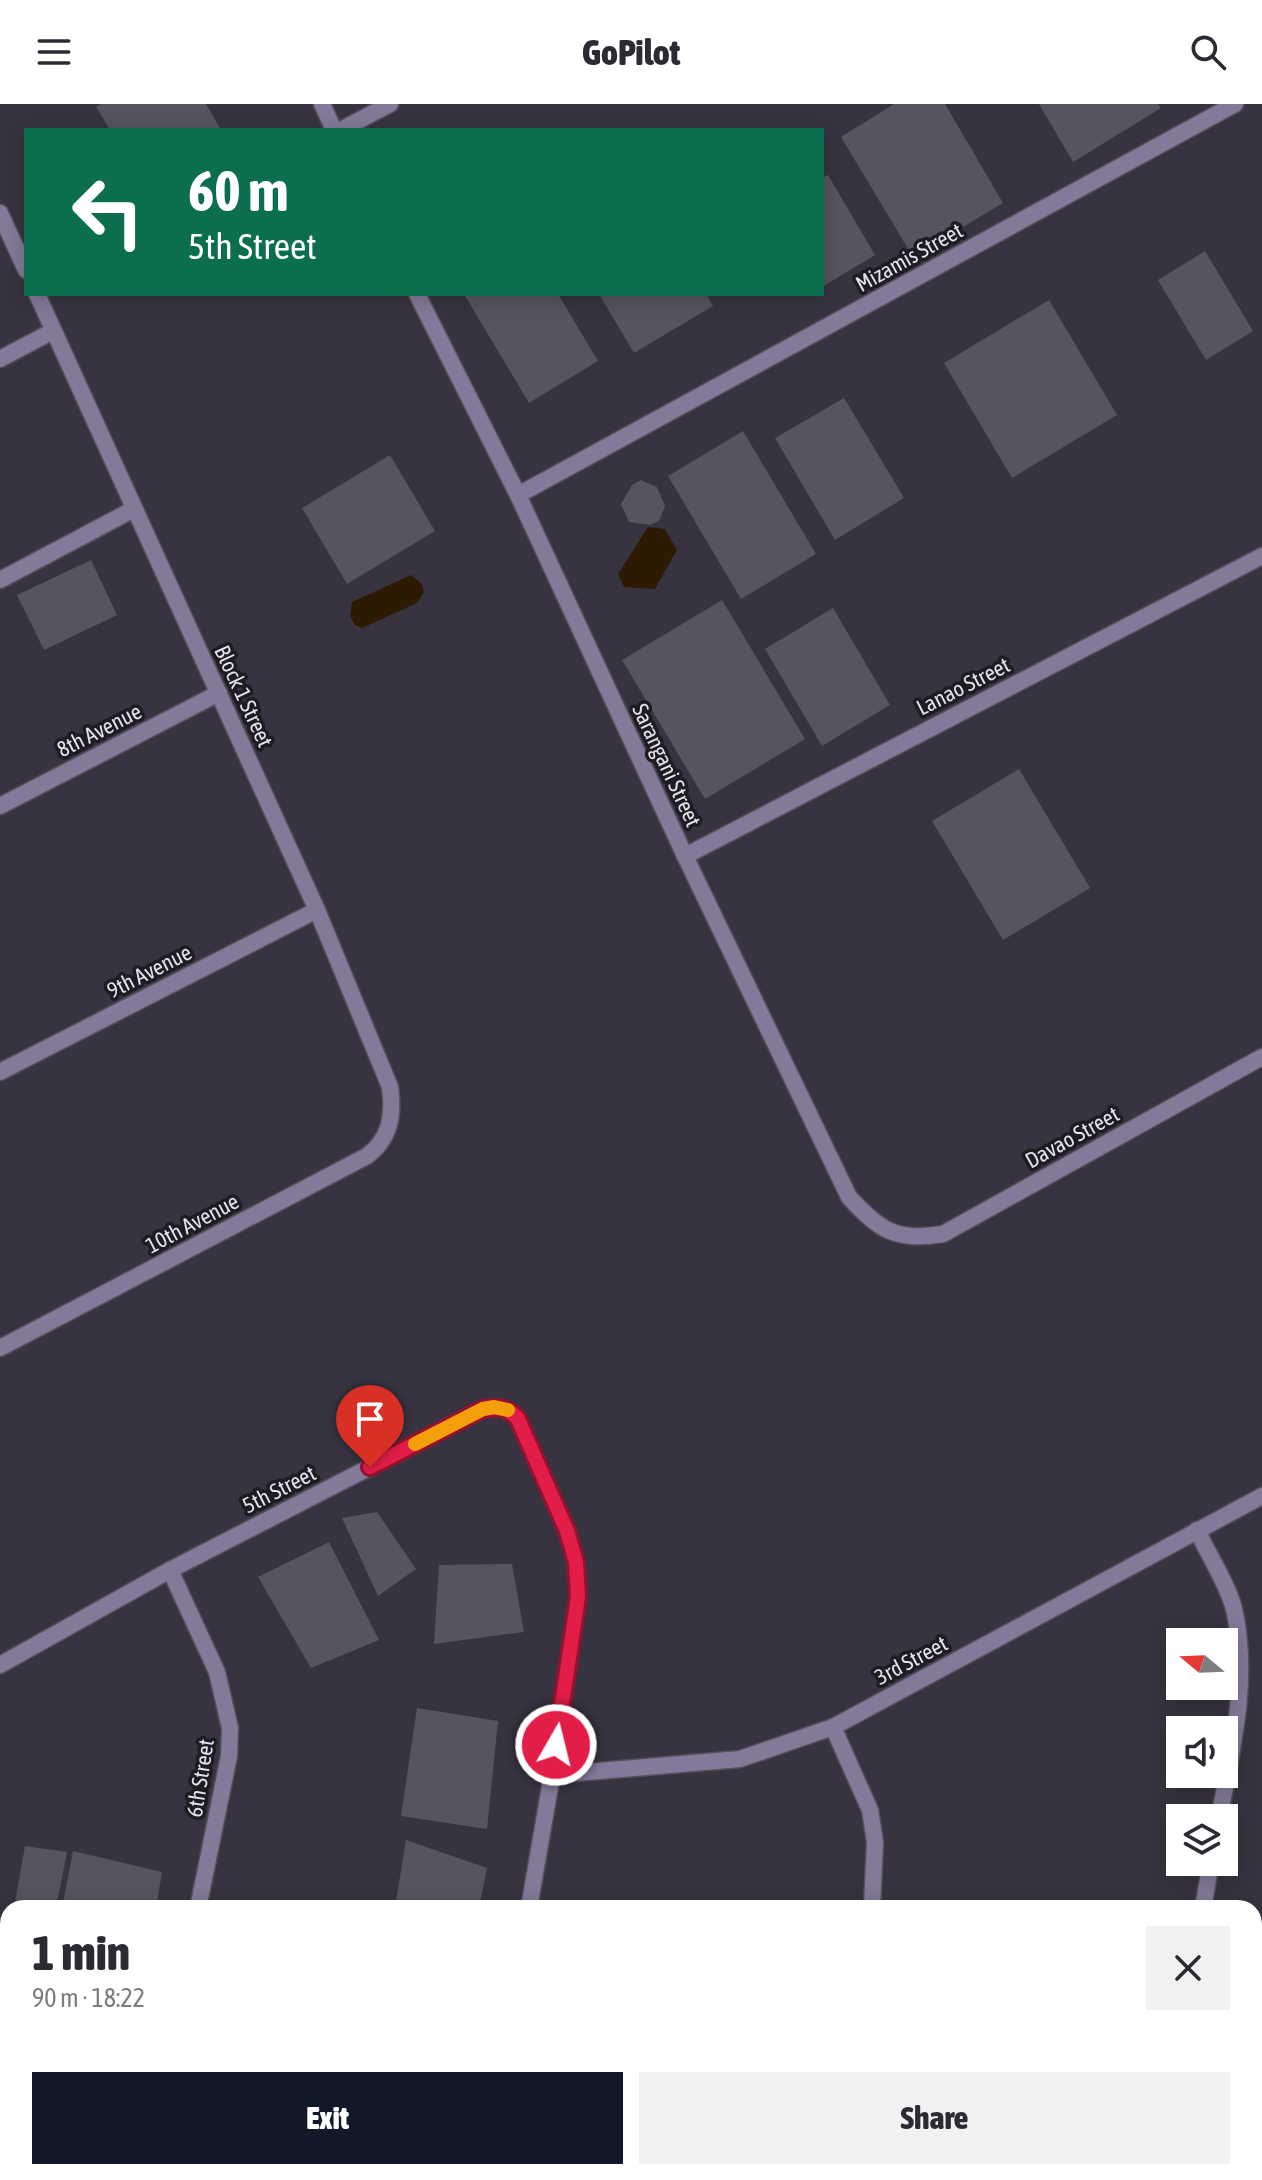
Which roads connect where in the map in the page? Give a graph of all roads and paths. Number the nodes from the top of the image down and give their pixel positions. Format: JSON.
{"nodes":[{"id":1,"x":322,"y":104,"type":"edge"},
{"id":2,"x":390,"y":104,"type":"edge"},
{"id":3,"x":1235,"y":104,"type":"edge"},
{"id":4,"x":333,"y":128,"type":"edge"},
{"id":5,"x":345,"y":128,"type":"edge"},
{"id":6,"x":0,"y":213,"type":"edge"},
{"id":7,"x":24,"y":266,"type":"edge"},
{"id":8,"x":38,"y":296,"type":"edge"},
{"id":9,"x":418,"y":296,"type":"edge"},
{"id":10,"x":53,"y":331,"type":"junction"},
{"id":11,"x":0,"y":359,"type":"edge"},
{"id":12,"x":518,"y":495,"type":"junction"},
{"id":13,"x":134,"y":509,"type":"junction"},
{"id":14,"x":1262,"y":556,"type":"edge"},
{"id":15,"x":0,"y":580,"type":"edge"},
{"id":16,"x":219,"y":693,"type":"junction"},
{"id":17,"x":0,"y":806,"type":"edge"},
{"id":18,"x":685,"y":856,"type":"junction"},
{"id":19,"x":317,"y":910,"type":"junction"},
{"id":20,"x":1262,"y":1057,"type":"edge"},
{"id":21,"x":0,"y":1072,"type":"edge"},
{"id":22,"x":390,"y":1122,"type":"joint"},
{"id":23,"x":898,"y":1236,"type":"joint"},
{"id":24,"x":0,"y":1348,"type":"edge"},
{"id":25,"x":1262,"y":1496,"type":"edge"},
{"id":26,"x":1197,"y":1530,"type":"junction"},
{"id":27,"x":170,"y":1570,"type":"junction"},
{"id":28,"x":0,"y":1665,"type":"edge"},
{"id":29,"x":833,"y":1727,"type":"junction"},
{"id":30,"x":552,"y":1775,"type":"junction"},
{"id":31,"x":1221,"y":1804,"type":"edge"},
{"id":32,"x":1209,"y":1876,"type":"edge"},
{"id":33,"x":200,"y":1900,"type":"edge"},
{"id":34,"x":530,"y":1900,"type":"edge"},
{"id":35,"x":872,"y":1900,"type":"edge"},
{"id":36,"x":1204,"y":1900,"type":"edge"}],
"edges":[{"from":1,"to":4,"type":"street"},
{"from":2,"to":5,"type":"street"},
{"from":3,"to":12,"type":"street","name":"Mizamis Street"},
{"from":6,"to":7,"type":"street"},
{"from":8,"to":10,"type":"street","name":"Block 1 Street"},
{"from":9,"to":12,"type":"street","name":"Sarangani Street"},
{"from":10,"to":11,"type":"street"},
{"from":10,"to":13,"type":"street","name":"Block 1 Street"},
{"from":12,"to":18,"type":"street","name":"Sarangani Street"},
{"from":13,"to":15,"type":"street"},
{"from":13,"to":16,"type":"street","name":"Block 1 Street"},
{"from":14,"to":18,"type":"street","name":"Lanao Street"},
{"from":16,"to":17,"type":"street","name":"8th Avenue"},
{"from":16,"to":19,"type":"street","name":"Block 1 Street"},
{"from":18,"to":23,"type":"street","name":"Sarangani Street"},
{"from":19,"to":21,"type":"street","name":"9th Avenue"},
{"from":19,"to":22,"type":"street","name":"Block 1 Street"},
{"from":20,"to":23,"type":"street","name":"Davao Street"},
{"from":22,"to":24,"type":"street","name":"10th Avenue"},
{"from":25,"to":26,"type":"street","name":"3rd Street"},
{"from":26,"to":29,"type":"street","name":"3rd Street"},
{"from":26,"to":31,"type":"street"},
{"from":27,"to":28,"type":"street","name":"5th Street"},
{"from":27,"to":30,"type":"street","name":"5th Street"},
{"from":27,"to":33,"type":"street","name":"6th Street"},
{"from":29,"to":30,"type":"street","name":"3rd Street"},
{"from":29,"to":35,"type":"street"},
{"from":30,"to":34,"type":"street","name":"5th Street"},
{"from":32,"to":36,"type":"street"}]}
